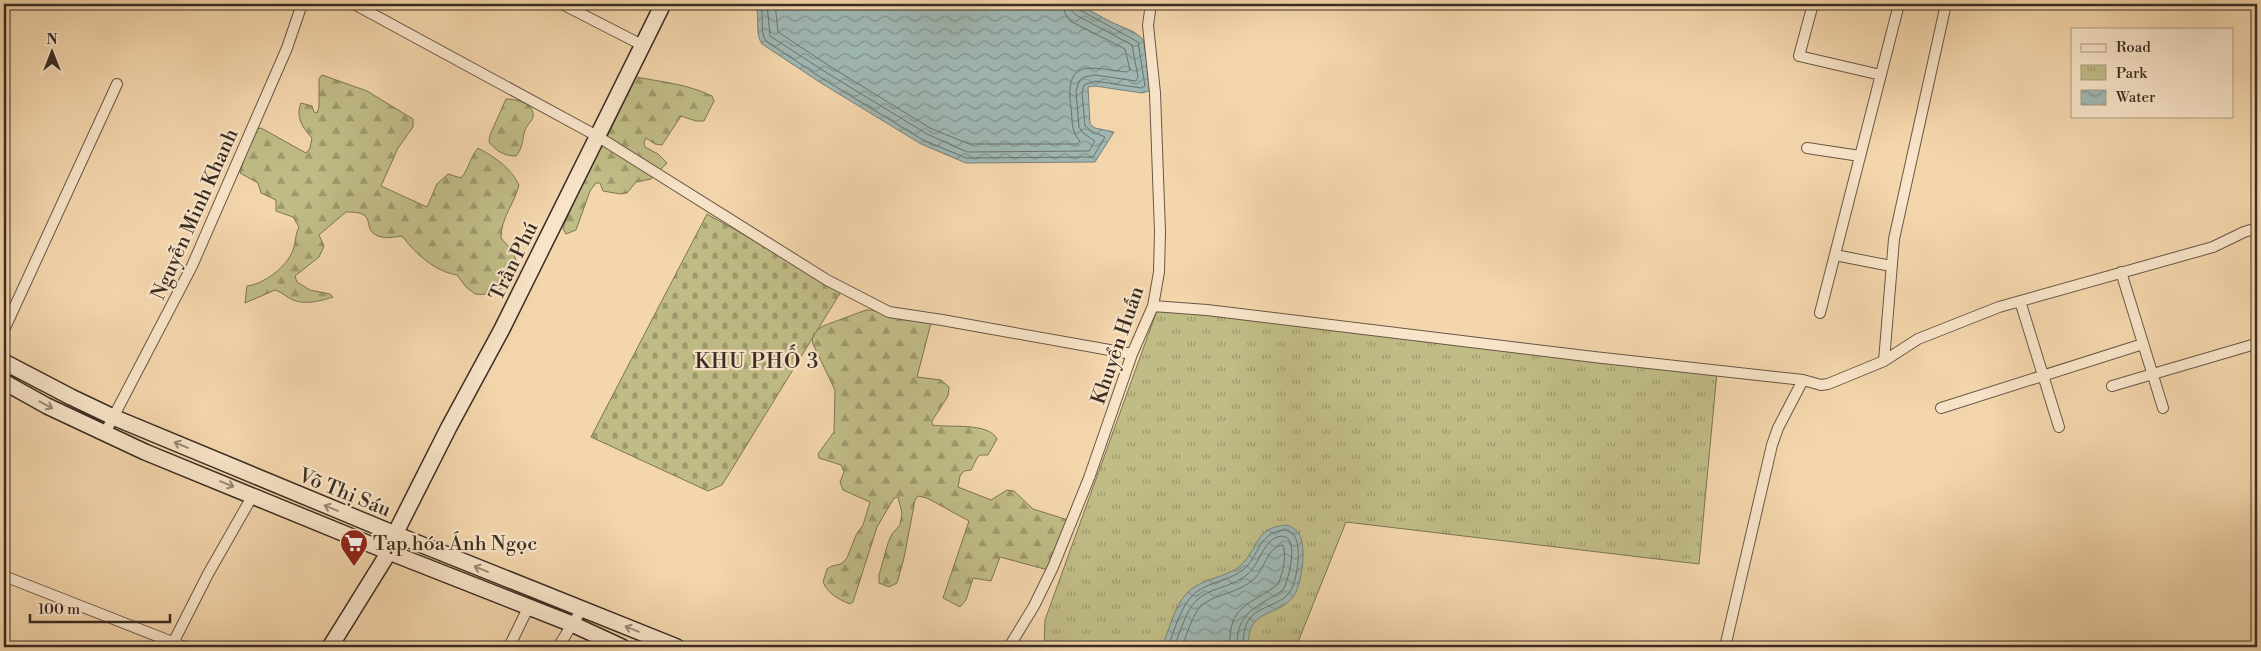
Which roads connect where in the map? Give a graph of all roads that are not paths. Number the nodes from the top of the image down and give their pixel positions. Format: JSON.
{"nodes":[{"id":1,"x":302,"y":4,"type":"edge"},
{"id":2,"x":354,"y":4,"type":"edge"},
{"id":3,"x":562,"y":4,"type":"edge"},
{"id":4,"x":663,"y":4,"type":"edge"},
{"id":5,"x":1151,"y":4,"type":"edge"},
{"id":6,"x":1813,"y":4,"type":"edge"},
{"id":7,"x":1899,"y":4,"type":"edge"},
{"id":8,"x":1946,"y":4,"type":"edge"},
{"id":9,"x":642,"y":45,"type":"junction"},
{"id":10,"x":1881,"y":74,"type":"junction"},
{"id":11,"x":117,"y":84,"type":"dead end"},
{"id":12,"x":597,"y":136,"type":"junction"},
{"id":13,"x":1807,"y":148,"type":"dead end"},
{"id":14,"x":1860,"y":156,"type":"junction"},
{"id":15,"x":2257,"y":228,"type":"edge"},
{"id":16,"x":1835,"y":255,"type":"junction"},
{"id":17,"x":1891,"y":266,"type":"junction"},
{"id":18,"x":2121,"y":272,"type":"junction"},
{"id":19,"x":2020,"y":301,"type":"junction"},
{"id":20,"x":1153,"y":306,"type":"junction"},
{"id":21,"x":1820,"y":313,"type":"dead end"},
{"id":22,"x":4,"y":330,"type":"edge"},
{"id":23,"x":2143,"y":344,"type":"junction"},
{"id":24,"x":2252,"y":345,"type":"dead end"},
{"id":25,"x":1132,"y":354,"type":"junction"},
{"id":26,"x":1884,"y":361,"type":"junction"},
{"id":27,"x":4,"y":362,"type":"edge"},
{"id":28,"x":2152,"y":374,"type":"junction"},
{"id":29,"x":2043,"y":375,"type":"junction"},
{"id":30,"x":1803,"y":380,"type":"junction"},
{"id":31,"x":4,"y":382,"type":"edge"},
{"id":32,"x":2112,"y":386,"type":"dead end"},
{"id":33,"x":1941,"y":408,"type":"dead end"},
{"id":34,"x":2163,"y":408,"type":"dead end"},
{"id":35,"x":113,"y":417,"type":"junction"},
{"id":36,"x":2059,"y":427,"type":"dead end"},
{"id":37,"x":105,"y":433,"type":"junction"},
{"id":38,"x":253,"y":494,"type":"junction"},
{"id":39,"x":395,"y":534,"type":"junction"},
{"id":40,"x":389,"y":552,"type":"junction"},
{"id":41,"x":4,"y":576,"type":"edge"},
{"id":42,"x":528,"y":608,"type":"junction"},
{"id":43,"x":582,"y":609,"type":"junction"},
{"id":44,"x":572,"y":624,"type":"junction"},
{"id":45,"x":600,"y":643,"type":"edge"},
{"id":46,"x":172,"y":645,"type":"edge"},
{"id":47,"x":185,"y":647,"type":"edge"},
{"id":48,"x":330,"y":647,"type":"edge"},
{"id":49,"x":509,"y":647,"type":"edge"},
{"id":50,"x":558,"y":647,"type":"edge"},
{"id":51,"x":622,"y":647,"type":"edge"},
{"id":52,"x":677,"y":647,"type":"edge"},
{"id":53,"x":1009,"y":647,"type":"edge"},
{"id":54,"x":1725,"y":647,"type":"edge"}],
"edges":[{"from":1,"to":35,"type":"street","name":"Nguyễn Minh Khanh"},
{"from":2,"to":12,"type":"street"},
{"from":3,"to":9,"type":"street"},
{"from":4,"to":9,"type":"main road","name":"Trần Phú"},
{"from":5,"to":20,"type":"street","name":"Khuyển Huấn"},
{"from":6,"to":10,"type":"street"},
{"from":7,"to":10,"type":"street"},
{"from":8,"to":17,"type":"street"},
{"from":9,"to":12,"type":"main road","name":"Trần Phú"},
{"from":10,"to":14,"type":"street"},
{"from":11,"to":22,"type":"street"},
{"from":12,"to":25,"type":"street"},
{"from":12,"to":39,"type":"main road","name":"Trần Phú"},
{"from":13,"to":14,"type":"street"},
{"from":14,"to":16,"type":"street"},
{"from":15,"to":18,"type":"street"},
{"from":16,"to":17,"type":"street"},
{"from":16,"to":21,"type":"street"},
{"from":17,"to":26,"type":"street"},
{"from":18,"to":19,"type":"street"},
{"from":18,"to":23,"type":"street"},
{"from":19,"to":26,"type":"street"},
{"from":19,"to":29,"type":"street"},
{"from":20,"to":25,"type":"street","name":"Khuyển Huấn"},
{"from":20,"to":30,"type":"street"},
{"from":23,"to":28,"type":"street"},
{"from":23,"to":29,"type":"street"},
{"from":24,"to":28,"type":"street"},
{"from":25,"to":53,"type":"street","name":"Khuyển Huấn"},
{"from":26,"to":30,"type":"street"},
{"from":27,"to":35,"type":"main road","name":"Võ Thị Sáu"},
{"from":28,"to":32,"type":"street"},
{"from":28,"to":34,"type":"street"},
{"from":29,"to":33,"type":"street"},
{"from":29,"to":36,"type":"street"},
{"from":30,"to":54,"type":"street"},
{"from":31,"to":37,"type":"main road","name":"Võ Thị Sáu","one_way":true},
{"from":35,"to":37,"type":"street","name":"Nguyễn Minh Khanh"},
{"from":39,"to":35,"type":"main road","name":"Võ Thị Sáu","one_way":true},
{"from":37,"to":38,"type":"main road","name":"Võ Thị Sáu","one_way":true},
{"from":38,"to":40,"type":"main road","name":"Võ Thị Sáu"},
{"from":38,"to":46,"type":"street"},
{"from":39,"to":40,"type":"main road","name":"Trần Phú"},
{"from":43,"to":39,"type":"main road","name":"Võ Thị Sáu","one_way":true},
{"from":40,"to":42,"type":"main road","name":"Võ Thị Sáu"},
{"from":40,"to":48,"type":"main road","name":"Trần Phú"},
{"from":41,"to":46,"type":"street"},
{"from":42,"to":44,"type":"main road","name":"Võ Thị Sáu"},
{"from":42,"to":49,"type":"street"},
{"from":43,"to":44,"type":"street"},
{"from":52,"to":43,"type":"main road","name":"Võ Thị Sáu","one_way":true},
{"from":44,"to":45,"type":"main road","name":"Võ Thị Sáu"},
{"from":44,"to":50,"type":"street"},
{"from":45,"to":51,"type":"main road","name":"Võ Thị Sáu"},
{"from":46,"to":47,"type":"street"}]}
